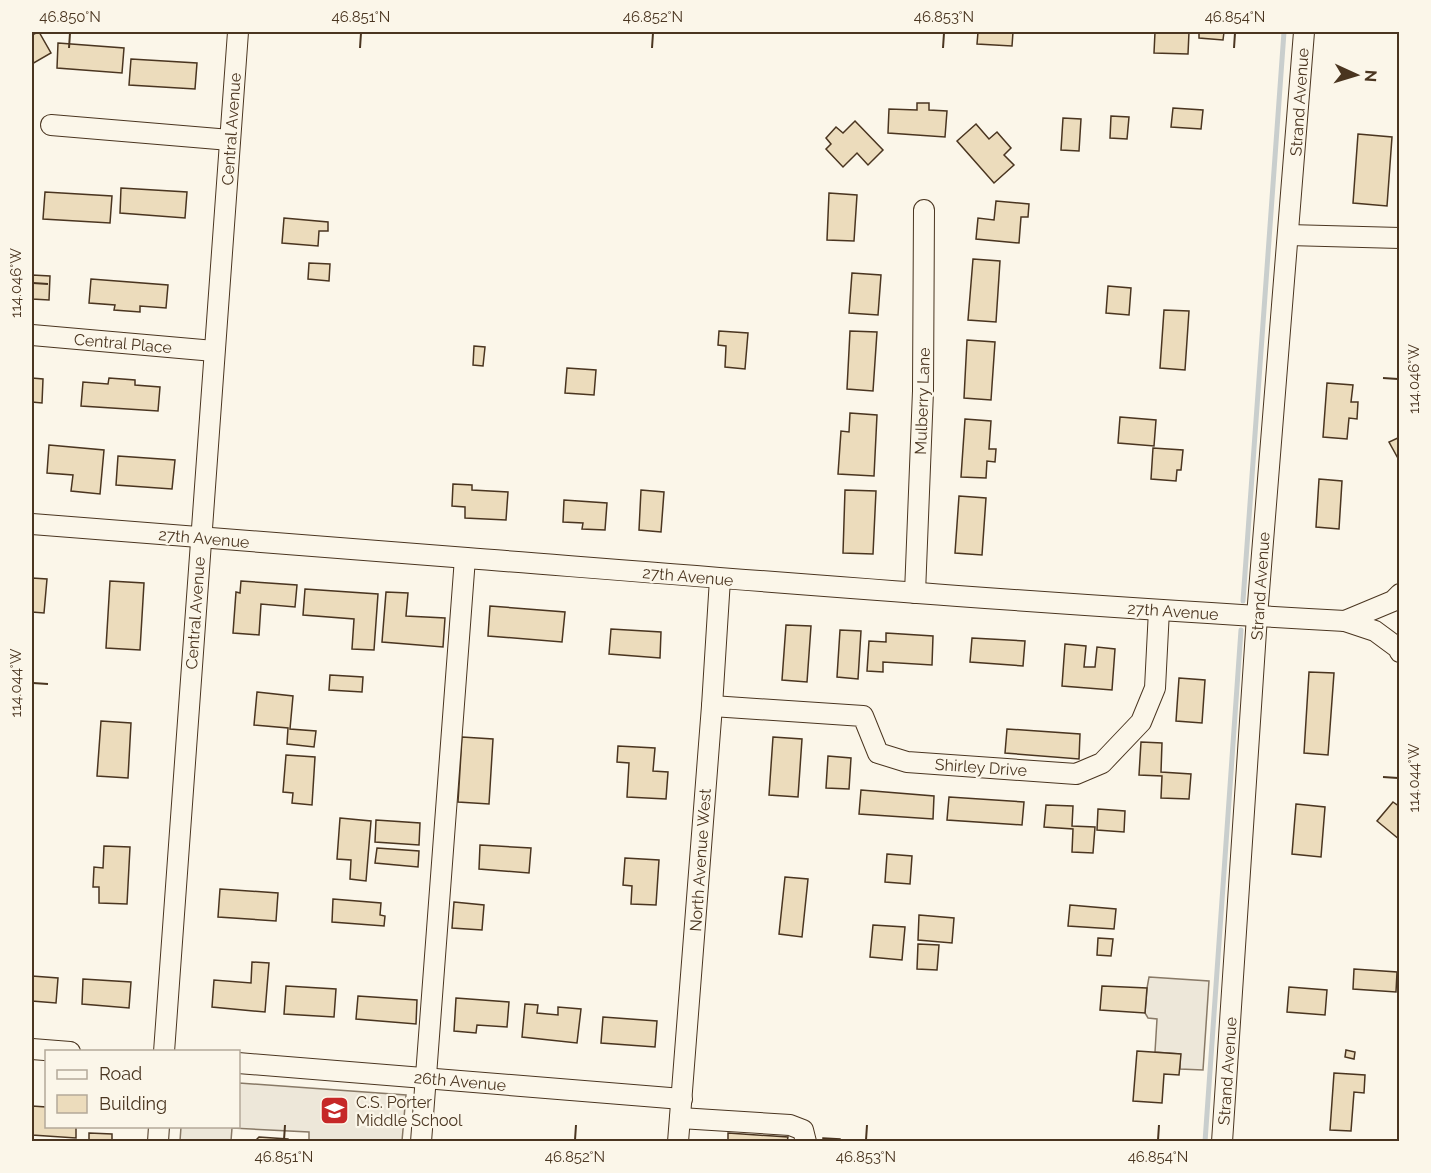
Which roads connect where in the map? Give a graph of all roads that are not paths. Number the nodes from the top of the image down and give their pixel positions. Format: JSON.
{"nodes":[{"id":1,"x":238,"y":32,"type":"edge"},
{"id":2,"x":1304,"y":32,"type":"edge"},
{"id":3,"x":51,"y":125,"type":"dead end"},
{"id":4,"x":230,"y":140,"type":"junction"},
{"id":5,"x":924,"y":210,"type":"dead end"},
{"id":6,"x":1288,"y":235,"type":"junction"},
{"id":7,"x":1400,"y":238,"type":"edge"},
{"id":8,"x":32,"y":335,"type":"edge"},
{"id":9,"x":214,"y":351,"type":"junction"},
{"id":10,"x":32,"y":524,"type":"edge"},
{"id":11,"x":201,"y":538,"type":"junction"},
{"id":12,"x":465,"y":558,"type":"junction"},
{"id":13,"x":720,"y":579,"type":"junction"},
{"id":14,"x":915,"y":593,"type":"junction"},
{"id":15,"x":1400,"y":594,"type":"edge"},
{"id":16,"x":1159,"y":610,"type":"junction"},
{"id":17,"x":1257,"y":616,"type":"junction"},
{"id":18,"x":1345,"y":621,"type":"junction"},
{"id":19,"x":1400,"y":652,"type":"edge"},
{"id":20,"x":712,"y":705,"type":"junction"},
{"id":21,"x":164,"y":1050,"type":"edge"},
{"id":22,"x":240,"y":1063,"type":"edge"},
{"id":23,"x":426,"y":1078,"type":"junction"},
{"id":24,"x":681,"y":1108,"type":"junction"},
{"id":25,"x":421,"y":1142,"type":"edge"},
{"id":26,"x":678,"y":1142,"type":"edge"},
{"id":27,"x":806,"y":1142,"type":"edge"},
{"id":28,"x":1222,"y":1142,"type":"edge"}],
"edges":[{"from":1,"to":4,"type":"street","name":"Central Avenue"},
{"from":2,"to":6,"type":"street","name":"Strand Avenue"},
{"from":3,"to":4,"type":"street"},
{"from":4,"to":9,"type":"street","name":"Central Avenue"},
{"from":5,"to":14,"type":"street","name":"Mulberry Lane"},
{"from":6,"to":7,"type":"street"},
{"from":6,"to":17,"type":"street","name":"Strand Avenue"},
{"from":8,"to":9,"type":"street","name":"Central Place"},
{"from":9,"to":11,"type":"street","name":"Central Avenue"},
{"from":10,"to":11,"type":"street","name":"27th Avenue"},
{"from":11,"to":12,"type":"street","name":"27th Avenue"},
{"from":11,"to":21,"type":"street","name":"Central Avenue"},
{"from":12,"to":13,"type":"street","name":"27th Avenue"},
{"from":12,"to":23,"type":"street"},
{"from":13,"to":14,"type":"street","name":"27th Avenue"},
{"from":13,"to":20,"type":"street","name":"North Avenue West"},
{"from":14,"to":16,"type":"street","name":"27th Avenue"},
{"from":15,"to":18,"type":"street","name":"27th Avenue"},
{"from":16,"to":17,"type":"street","name":"27th Avenue"},
{"from":16,"to":20,"type":"street","name":"Shirley Drive"},
{"from":17,"to":18,"type":"street","name":"27th Avenue"},
{"from":17,"to":28,"type":"street","name":"Strand Avenue"},
{"from":18,"to":19,"type":"street","name":"27th Avenue"},
{"from":20,"to":24,"type":"street","name":"North Avenue West"},
{"from":22,"to":23,"type":"street","name":"26th Avenue"},
{"from":23,"to":24,"type":"street","name":"26th Avenue"},
{"from":23,"to":25,"type":"street"},
{"from":24,"to":26,"type":"street","name":"North Avenue West"},
{"from":24,"to":27,"type":"street","name":"26th Avenue"}]}
